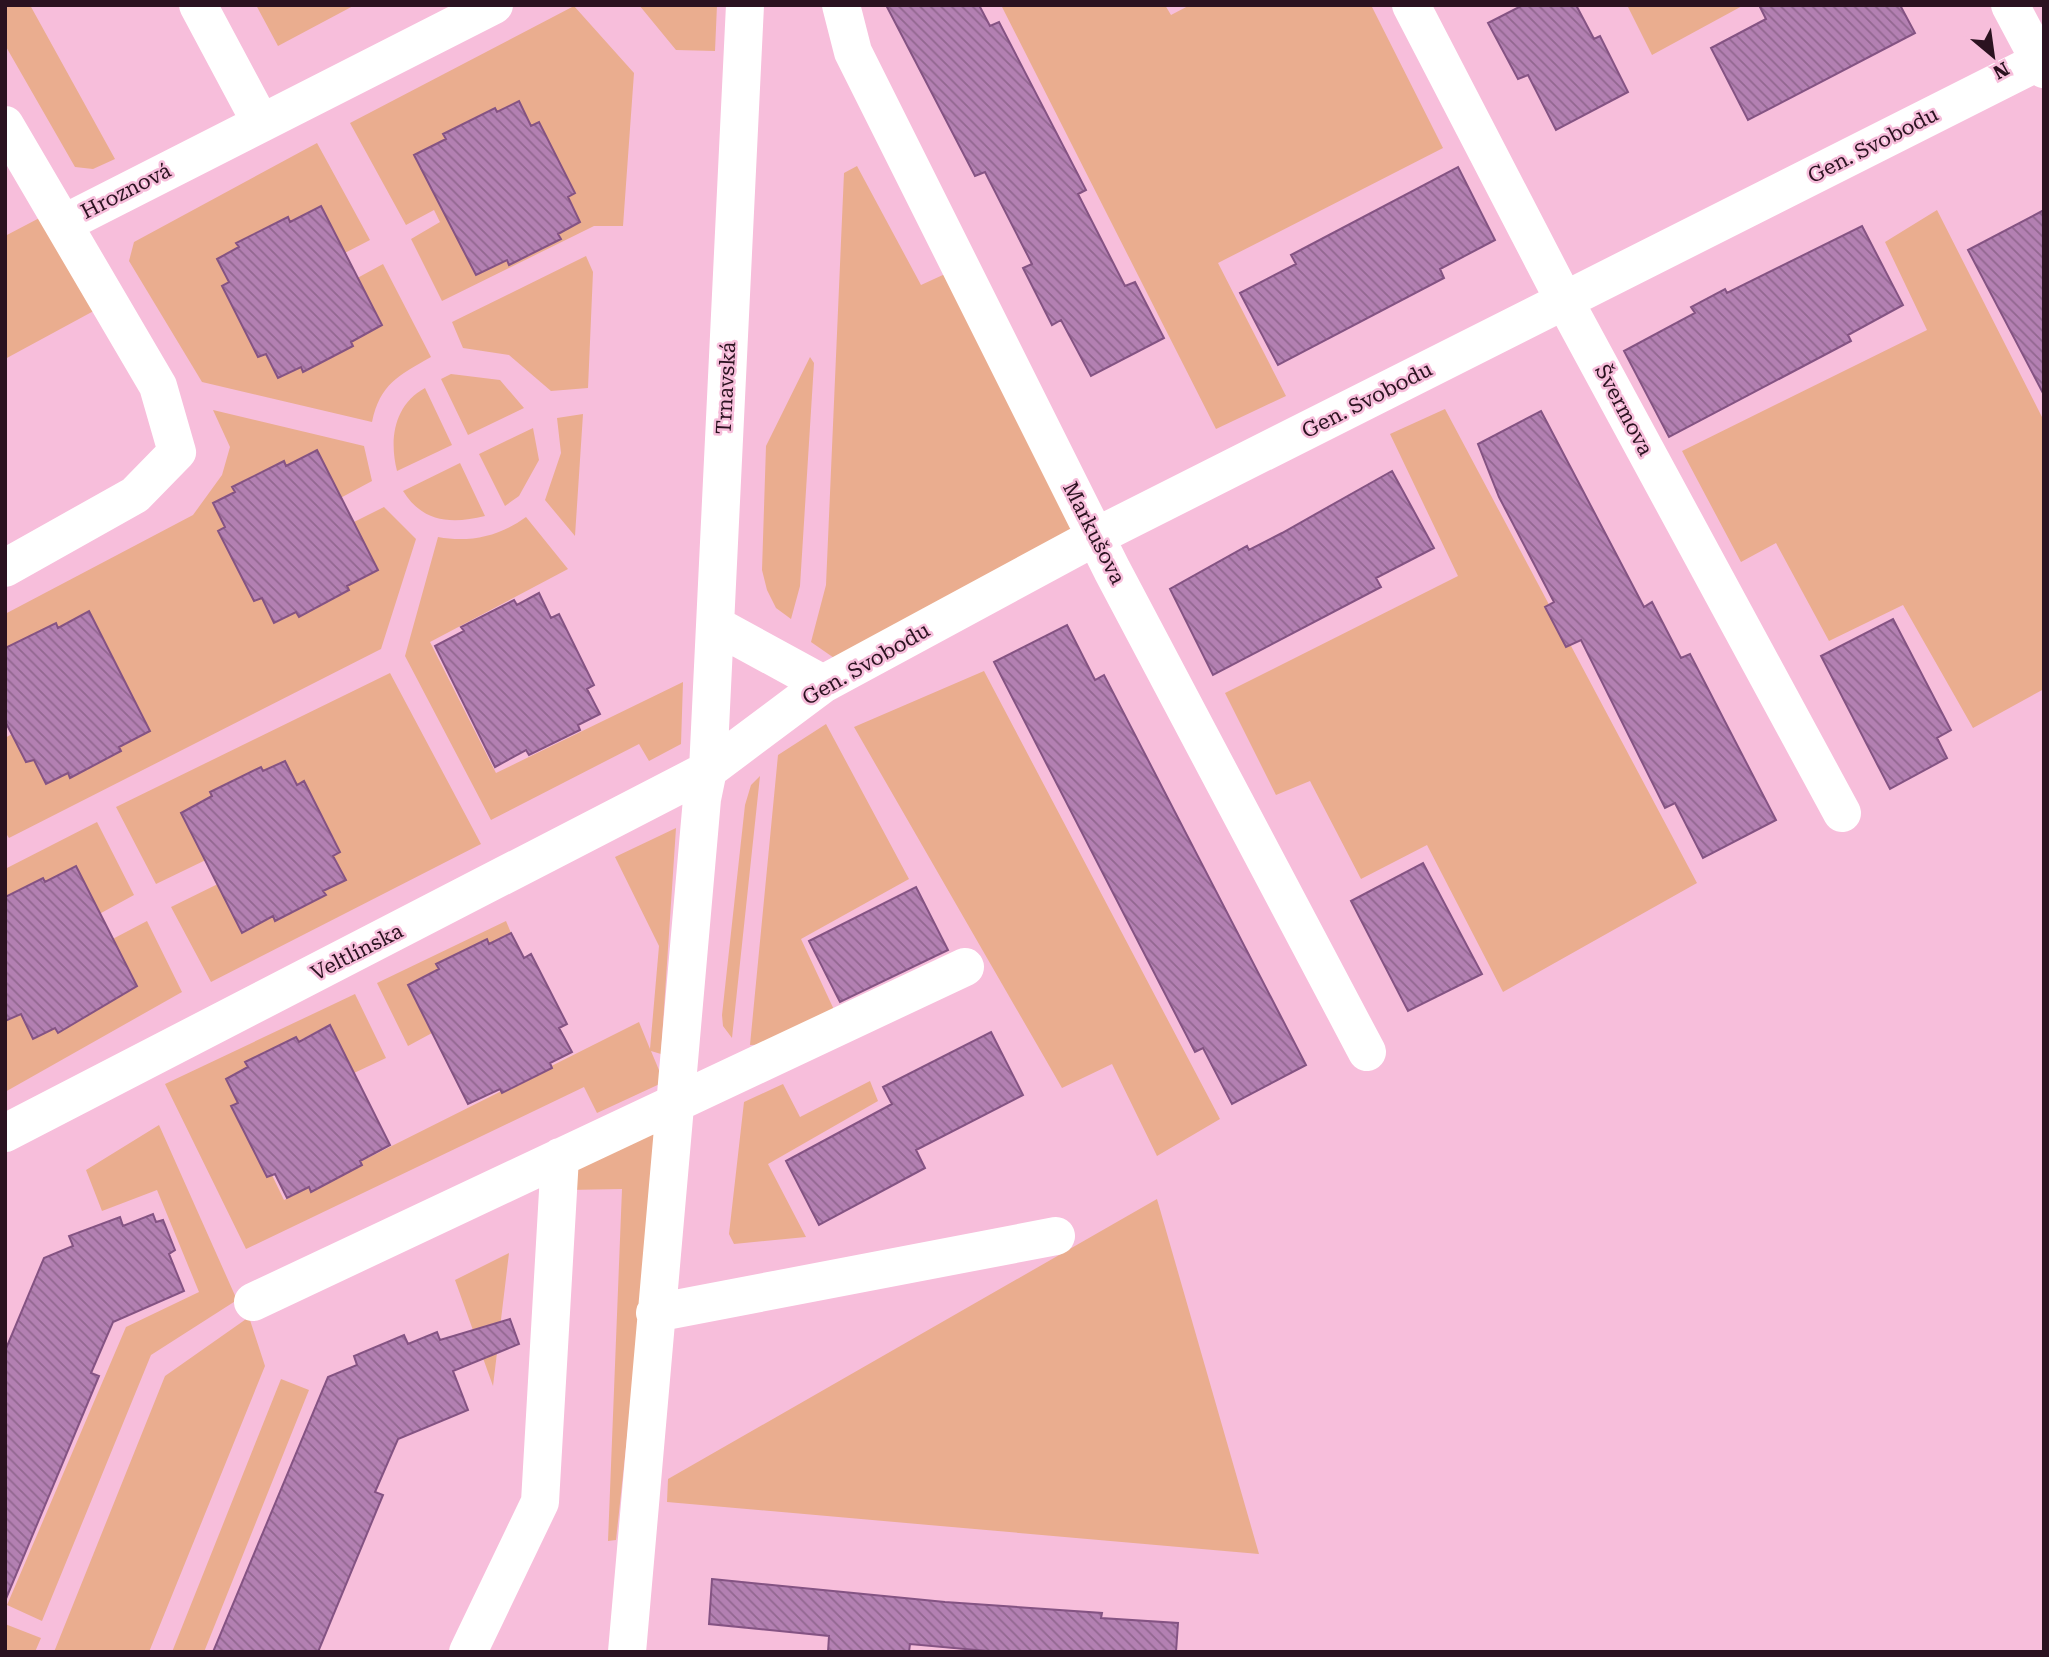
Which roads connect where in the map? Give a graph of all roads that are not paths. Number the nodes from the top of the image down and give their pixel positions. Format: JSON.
{"nodes":[{"id":1,"x":198,"y":5,"type":"edge"},
{"id":2,"x":494,"y":5,"type":"edge"},
{"id":3,"x":745,"y":5,"type":"edge"},
{"id":4,"x":841,"y":5,"type":"edge"},
{"id":5,"x":1411,"y":5,"type":"edge"},
{"id":6,"x":2010,"y":5,"type":"edge"},
{"id":7,"x":2042,"y":63,"type":"edge"},
{"id":8,"x":261,"y":123,"type":"junction"},
{"id":9,"x":5,"y":125,"type":"edge"},
{"id":10,"x":62,"y":224,"type":"junction"},
{"id":11,"x":1564,"y":300,"type":"junction"},
{"id":12,"x":1095,"y":537,"type":"junction"},
{"id":13,"x":5,"y":568,"type":"edge"},
{"id":14,"x":715,"y":625,"type":"junction"},
{"id":15,"x":823,"y":684,"type":"junction"},
{"id":16,"x":708,"y":770,"type":"junction"},
{"id":17,"x":1842,"y":813,"type":"dead end"},
{"id":18,"x":965,"y":967,"type":"dead end"},
{"id":19,"x":1367,"y":1052,"type":"dead end"},
{"id":20,"x":674,"y":1103,"type":"junction"},
{"id":21,"x":5,"y":1133,"type":"edge"},
{"id":22,"x":560,"y":1157,"type":"junction"},
{"id":23,"x":1056,"y":1236,"type":"dead end"},
{"id":24,"x":253,"y":1302,"type":"dead end"},
{"id":25,"x":655,"y":1313,"type":"junction"},
{"id":26,"x":468,"y":1652,"type":"edge"},
{"id":27,"x":627,"y":1652,"type":"edge"}],
"edges":[{"from":1,"to":8,"type":"street"},
{"from":2,"to":8,"type":"street","name":"Hroznová"},
{"from":3,"to":14,"type":"street","name":"Trnavská"},
{"from":4,"to":12,"type":"street","name":"Markušova"},
{"from":5,"to":11,"type":"street","name":"Švermova"},
{"from":6,"to":7,"type":"street"},
{"from":7,"to":11,"type":"street","name":"Gen. Svobodu"},
{"from":8,"to":10,"type":"street","name":"Hroznová"},
{"from":9,"to":10,"type":"street"},
{"from":10,"to":13,"type":"street","name":"Hroznová"},
{"from":11,"to":12,"type":"street","name":"Gen. Svobodu"},
{"from":11,"to":17,"type":"street","name":"Švermova"},
{"from":12,"to":15,"type":"street","name":"Gen. Svobodu"},
{"from":12,"to":19,"type":"street","name":"Markušova"},
{"from":14,"to":15,"type":"street"},
{"from":14,"to":16,"type":"street","name":"Trnavská"},
{"from":15,"to":16,"type":"street","name":"Gen. Svobodu"},
{"from":16,"to":20,"type":"street","name":"Trnavská"},
{"from":16,"to":21,"type":"street","name":"Veltlínska"},
{"from":18,"to":20,"type":"street"},
{"from":20,"to":22,"type":"street"},
{"from":20,"to":25,"type":"street","name":"Trnavská"},
{"from":22,"to":24,"type":"street"},
{"from":22,"to":26,"type":"street"},
{"from":23,"to":25,"type":"street"},
{"from":25,"to":27,"type":"street","name":"Trnavská"}]}
